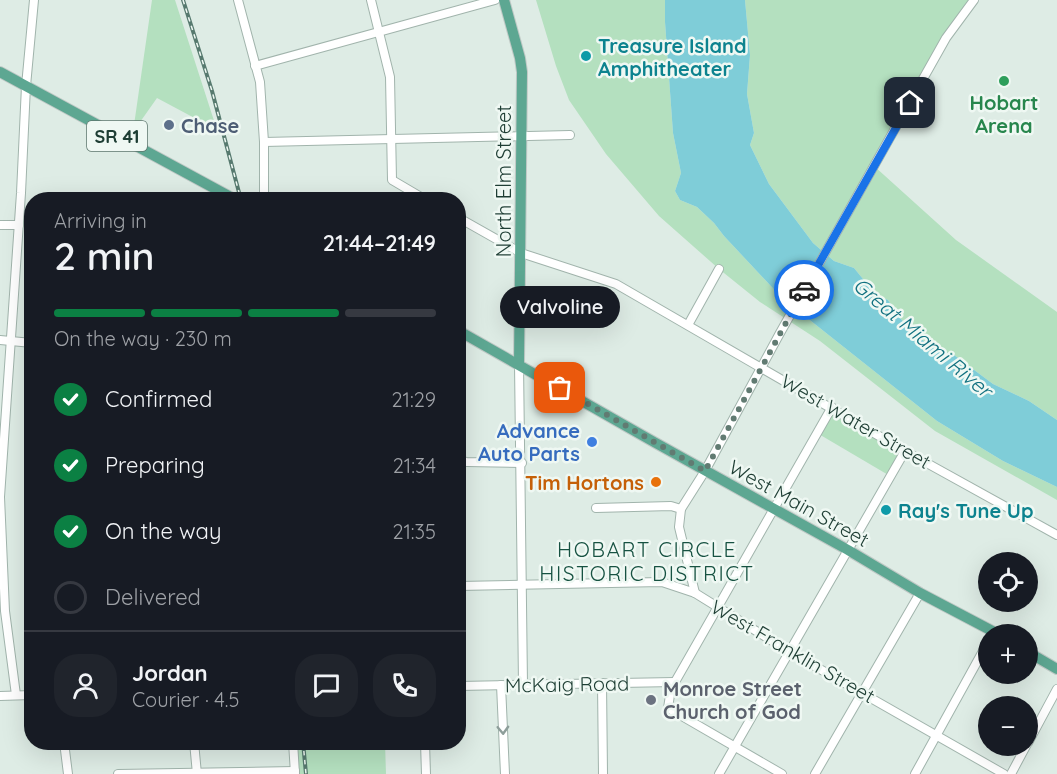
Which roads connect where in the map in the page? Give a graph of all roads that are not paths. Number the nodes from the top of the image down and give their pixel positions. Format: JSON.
{"nodes":[{"id":1,"x":33,"y":0,"type":"edge"},
{"id":2,"x":238,"y":0,"type":"edge"},
{"id":3,"x":371,"y":0,"type":"edge"},
{"id":4,"x":495,"y":0,"type":"edge"},
{"id":5,"x":504,"y":0,"type":"edge"},
{"id":6,"x":974,"y":0,"type":"edge"},
{"id":7,"x":379,"y":32,"type":"junction"},
{"id":8,"x":255,"y":66,"type":"junction"},
{"id":9,"x":0,"y":72,"type":"edge"},
{"id":10,"x":26,"y":86,"type":"junction"},
{"id":11,"x":570,"y":135,"type":"dead end"},
{"id":12,"x":521,"y":136,"type":"junction"},
{"id":13,"x":392,"y":137,"type":"junction"},
{"id":14,"x":264,"y":142,"type":"junction"},
{"id":15,"x":218,"y":192,"type":"edge"},
{"id":16,"x":264,"y":192,"type":"edge"},
{"id":17,"x":412,"y":192,"type":"edge"},
{"id":18,"x":466,"y":222,"type":"edge"},
{"id":19,"x":0,"y":225,"type":"edge"},
{"id":20,"x":19,"y":225,"type":"junction"},
{"id":21,"x":521,"y":253,"type":"junction"},
{"id":22,"x":719,"y":269,"type":"dead end"},
{"id":23,"x":688,"y":325,"type":"junction"},
{"id":24,"x":466,"y":335,"type":"edge"},
{"id":25,"x":0,"y":340,"type":"edge"},
{"id":26,"x":10,"y":341,"type":"junction"},
{"id":27,"x":24,"y":342,"type":"edge"},
{"id":28,"x":519,"y":364,"type":"junction"},
{"id":29,"x":761,"y":367,"type":"junction"},
{"id":30,"x":832,"y":407,"type":"junction"},
{"id":31,"x":905,"y":451,"type":"junction"},
{"id":32,"x":466,"y":462,"type":"edge"},
{"id":33,"x":522,"y":463,"type":"junction"},
{"id":34,"x":705,"y":471,"type":"junction"},
{"id":35,"x":596,"y":508,"type":"dead end"},
{"id":36,"x":681,"y":508,"type":"junction"},
{"id":37,"x":772,"y":509,"type":"junction"},
{"id":38,"x":1057,"y":535,"type":"edge"},
{"id":39,"x":848,"y":550,"type":"junction"},
{"id":40,"x":466,"y":586,"type":"edge"},
{"id":41,"x":522,"y":586,"type":"junction"},
{"id":42,"x":695,"y":593,"type":"junction"},
{"id":43,"x":920,"y":593,"type":"junction"},
{"id":44,"x":717,"y":608,"type":"junction"},
{"id":45,"x":978,"y":627,"type":"edge"},
{"id":46,"x":790,"y":652,"type":"junction"},
{"id":47,"x":1038,"y":658,"type":"edge"},
{"id":48,"x":978,"y":663,"type":"edge"},
{"id":49,"x":1057,"y":669,"type":"edge"},
{"id":50,"x":675,"y":682,"type":"junction"},
{"id":51,"x":602,"y":683,"type":"junction"},
{"id":52,"x":523,"y":684,"type":"junction"},
{"id":53,"x":501,"y":685,"type":"junction"},
{"id":54,"x":466,"y":686,"type":"edge"},
{"id":55,"x":1057,"y":689,"type":"edge"},
{"id":56,"x":862,"y":691,"type":"junction"},
{"id":57,"x":16,"y":695,"type":"junction"},
{"id":58,"x":24,"y":695,"type":"edge"},
{"id":59,"x":0,"y":696,"type":"edge"},
{"id":60,"x":1038,"y":724,"type":"edge"},
{"id":61,"x":937,"y":735,"type":"junction"},
{"id":62,"x":735,"y":745,"type":"junction"},
{"id":63,"x":65,"y":750,"type":"edge"},
{"id":64,"x":195,"y":750,"type":"edge"},
{"id":65,"x":294,"y":750,"type":"edge"},
{"id":66,"x":425,"y":750,"type":"edge"},
{"id":67,"x":1021,"y":756,"type":"edge"},
{"id":68,"x":295,"y":772,"type":"edge"},
{"id":69,"x":68,"y":774,"type":"edge"},
{"id":70,"x":118,"y":774,"type":"edge"},
{"id":71,"x":197,"y":774,"type":"edge"},
{"id":72,"x":426,"y":774,"type":"edge"},
{"id":73,"x":505,"y":774,"type":"edge"},
{"id":74,"x":603,"y":774,"type":"edge"},
{"id":75,"x":719,"y":774,"type":"edge"},
{"id":76,"x":782,"y":774,"type":"edge"},
{"id":77,"x":815,"y":774,"type":"edge"},
{"id":78,"x":915,"y":774,"type":"edge"},
{"id":79,"x":1004,"y":774,"type":"edge"},
{"id":80,"x":1011,"y":774,"type":"edge"}],
"edges":[{"from":1,"to":10,"type":"street"},
{"from":2,"to":8,"type":"street"},
{"from":3,"to":7,"type":"street"},
{"from":4,"to":7,"type":"street"},
{"from":5,"to":12,"type":"main road","name":"North Elm Street"},
{"from":6,"to":29,"type":"street"},
{"from":7,"to":8,"type":"street"},
{"from":7,"to":13,"type":"street"},
{"from":8,"to":14,"type":"street"},
{"from":9,"to":10,"type":"main road","number":"SR 41"},
{"from":10,"to":15,"type":"main road","number":"SR 41"},
{"from":10,"to":20,"type":"street"},
{"from":11,"to":12,"type":"street"},
{"from":12,"to":13,"type":"street"},
{"from":12,"to":21,"type":"main road","name":"North Elm Street"},
{"from":13,"to":14,"type":"street"},
{"from":13,"to":17,"type":"street"},
{"from":14,"to":16,"type":"street"},
{"from":18,"to":21,"type":"street","name":"West Water Street"},
{"from":19,"to":20,"type":"street"},
{"from":20,"to":26,"type":"street"},
{"from":21,"to":23,"type":"street","name":"West Water Street"},
{"from":21,"to":28,"type":"main road","name":"North Elm Street"},
{"from":22,"to":23,"type":"street"},
{"from":23,"to":29,"type":"street","name":"West Water Street"},
{"from":24,"to":28,"type":"main road","name":"West Main Street"},
{"from":25,"to":26,"type":"street"},
{"from":26,"to":27,"type":"street"},
{"from":26,"to":57,"type":"street"},
{"from":28,"to":33,"type":"street"},
{"from":28,"to":34,"type":"main road","name":"West Main Street"},
{"from":29,"to":30,"type":"street","name":"West Water Street"},
{"from":29,"to":34,"type":"street"},
{"from":30,"to":31,"type":"street","name":"West Water Street"},
{"from":30,"to":37,"type":"street"},
{"from":31,"to":38,"type":"street","name":"West Water Street"},
{"from":31,"to":39,"type":"street"},
{"from":32,"to":33,"type":"street"},
{"from":33,"to":41,"type":"street"},
{"from":34,"to":36,"type":"street"},
{"from":34,"to":37,"type":"main road","name":"West Main Street"},
{"from":35,"to":36,"type":"street"},
{"from":36,"to":42,"type":"street"},
{"from":37,"to":39,"type":"main road","name":"West Main Street"},
{"from":37,"to":44,"type":"street"},
{"from":39,"to":43,"type":"main road","name":"West Main Street"},
{"from":39,"to":46,"type":"street"},
{"from":40,"to":41,"type":"street","name":"West Franklin Street"},
{"from":41,"to":42,"type":"street","name":"West Franklin Street"},
{"from":41,"to":52,"type":"street"},
{"from":42,"to":44,"type":"street","name":"West Franklin Street"},
{"from":43,"to":45,"type":"main road","name":"West Main Street"},
{"from":43,"to":56,"type":"street"},
{"from":44,"to":46,"type":"street","name":"West Franklin Street"},
{"from":44,"to":50,"type":"street"},
{"from":46,"to":56,"type":"street","name":"West Franklin Street"},
{"from":46,"to":62,"type":"street"},
{"from":47,"to":49,"type":"main road"},
{"from":48,"to":61,"type":"street"},
{"from":50,"to":51,"type":"street","name":"McKaig Road"},
{"from":50,"to":62,"type":"street"},
{"from":51,"to":52,"type":"street","name":"McKaig Road"},
{"from":51,"to":74,"type":"street"},
{"from":52,"to":53,"type":"street","name":"McKaig Road"},
{"from":53,"to":54,"type":"street","name":"McKaig Road"},
{"from":53,"to":73,"type":"street","one_way":true},
{"from":55,"to":60,"type":"street"},
{"from":56,"to":61,"type":"street","name":"West Franklin Street"},
{"from":56,"to":77,"type":"street"},
{"from":57,"to":58,"type":"street"},
{"from":57,"to":59,"type":"street"},
{"from":61,"to":78,"type":"street"},
{"from":61,"to":79,"type":"street","name":"West Franklin Street"},
{"from":62,"to":75,"type":"street"},
{"from":62,"to":76,"type":"street"},
{"from":63,"to":69,"type":"street"},
{"from":64,"to":71,"type":"street"},
{"from":65,"to":68,"type":"street"},
{"from":66,"to":72,"type":"street"},
{"from":67,"to":80,"type":"street"},
{"from":68,"to":71,"type":"street"},
{"from":70,"to":71,"type":"street"}]}
